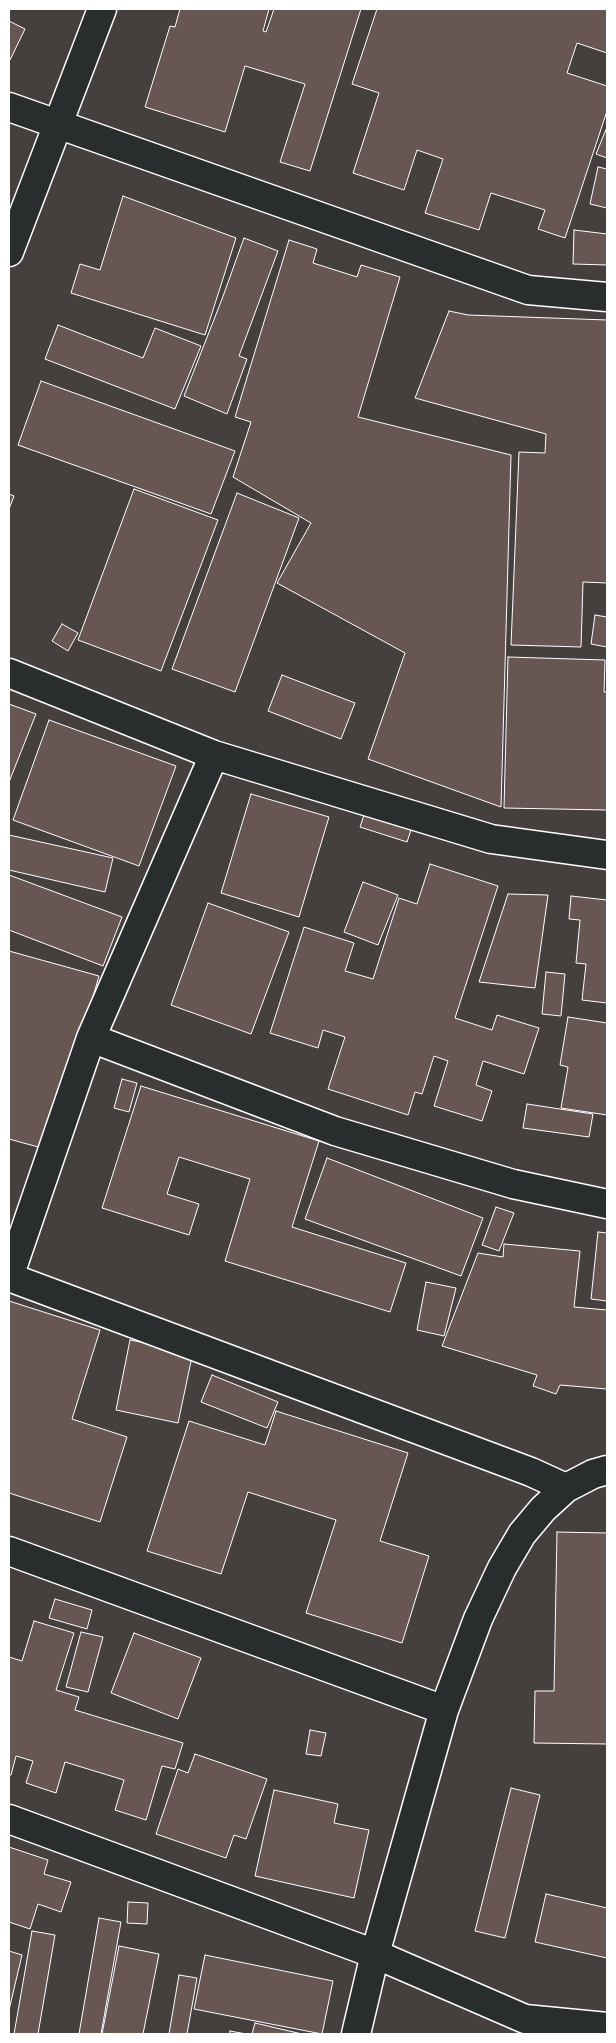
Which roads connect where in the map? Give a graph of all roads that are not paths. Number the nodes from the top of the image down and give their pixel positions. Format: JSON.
{"nodes":[{"id":1,"x":102,"y":9,"type":"edge"},
{"id":2,"x":9,"y":107,"type":"edge"},
{"id":3,"x":57,"y":125,"type":"junction"},
{"id":4,"x":9,"y":252,"type":"edge"},
{"id":5,"x":607,"y":297,"type":"edge"},
{"id":6,"x":9,"y":673,"type":"edge"},
{"id":7,"x":214,"y":755,"type":"junction"},
{"id":8,"x":607,"y":855,"type":"edge"},
{"id":9,"x":91,"y":1038,"type":"junction"},
{"id":10,"x":607,"y":1204,"type":"edge"},
{"id":11,"x":9,"y":1277,"type":"edge"},
{"id":12,"x":607,"y":1470,"type":"edge"},
{"id":13,"x":566,"y":1488,"type":"junction"},
{"id":14,"x":9,"y":1551,"type":"edge"},
{"id":15,"x":444,"y":1710,"type":"junction"},
{"id":16,"x":9,"y":1819,"type":"edge"},
{"id":17,"x":375,"y":1954,"type":"junction"},
{"id":18,"x":607,"y":2028,"type":"edge"},
{"id":19,"x":356,"y":2034,"type":"edge"}],
"edges":[{"from":1,"to":3,"type":"street"},
{"from":2,"to":3,"type":"street"},
{"from":3,"to":4,"type":"street"},
{"from":3,"to":5,"type":"street"},
{"from":6,"to":7,"type":"street"},
{"from":7,"to":8,"type":"street"},
{"from":7,"to":9,"type":"street"},
{"from":9,"to":10,"type":"street"},
{"from":9,"to":11,"type":"street"},
{"from":11,"to":13,"type":"street"},
{"from":12,"to":13,"type":"street"},
{"from":13,"to":15,"type":"street"},
{"from":14,"to":15,"type":"street"},
{"from":15,"to":17,"type":"street"},
{"from":16,"to":17,"type":"street"},
{"from":17,"to":18,"type":"street"},
{"from":17,"to":19,"type":"street"}]}
